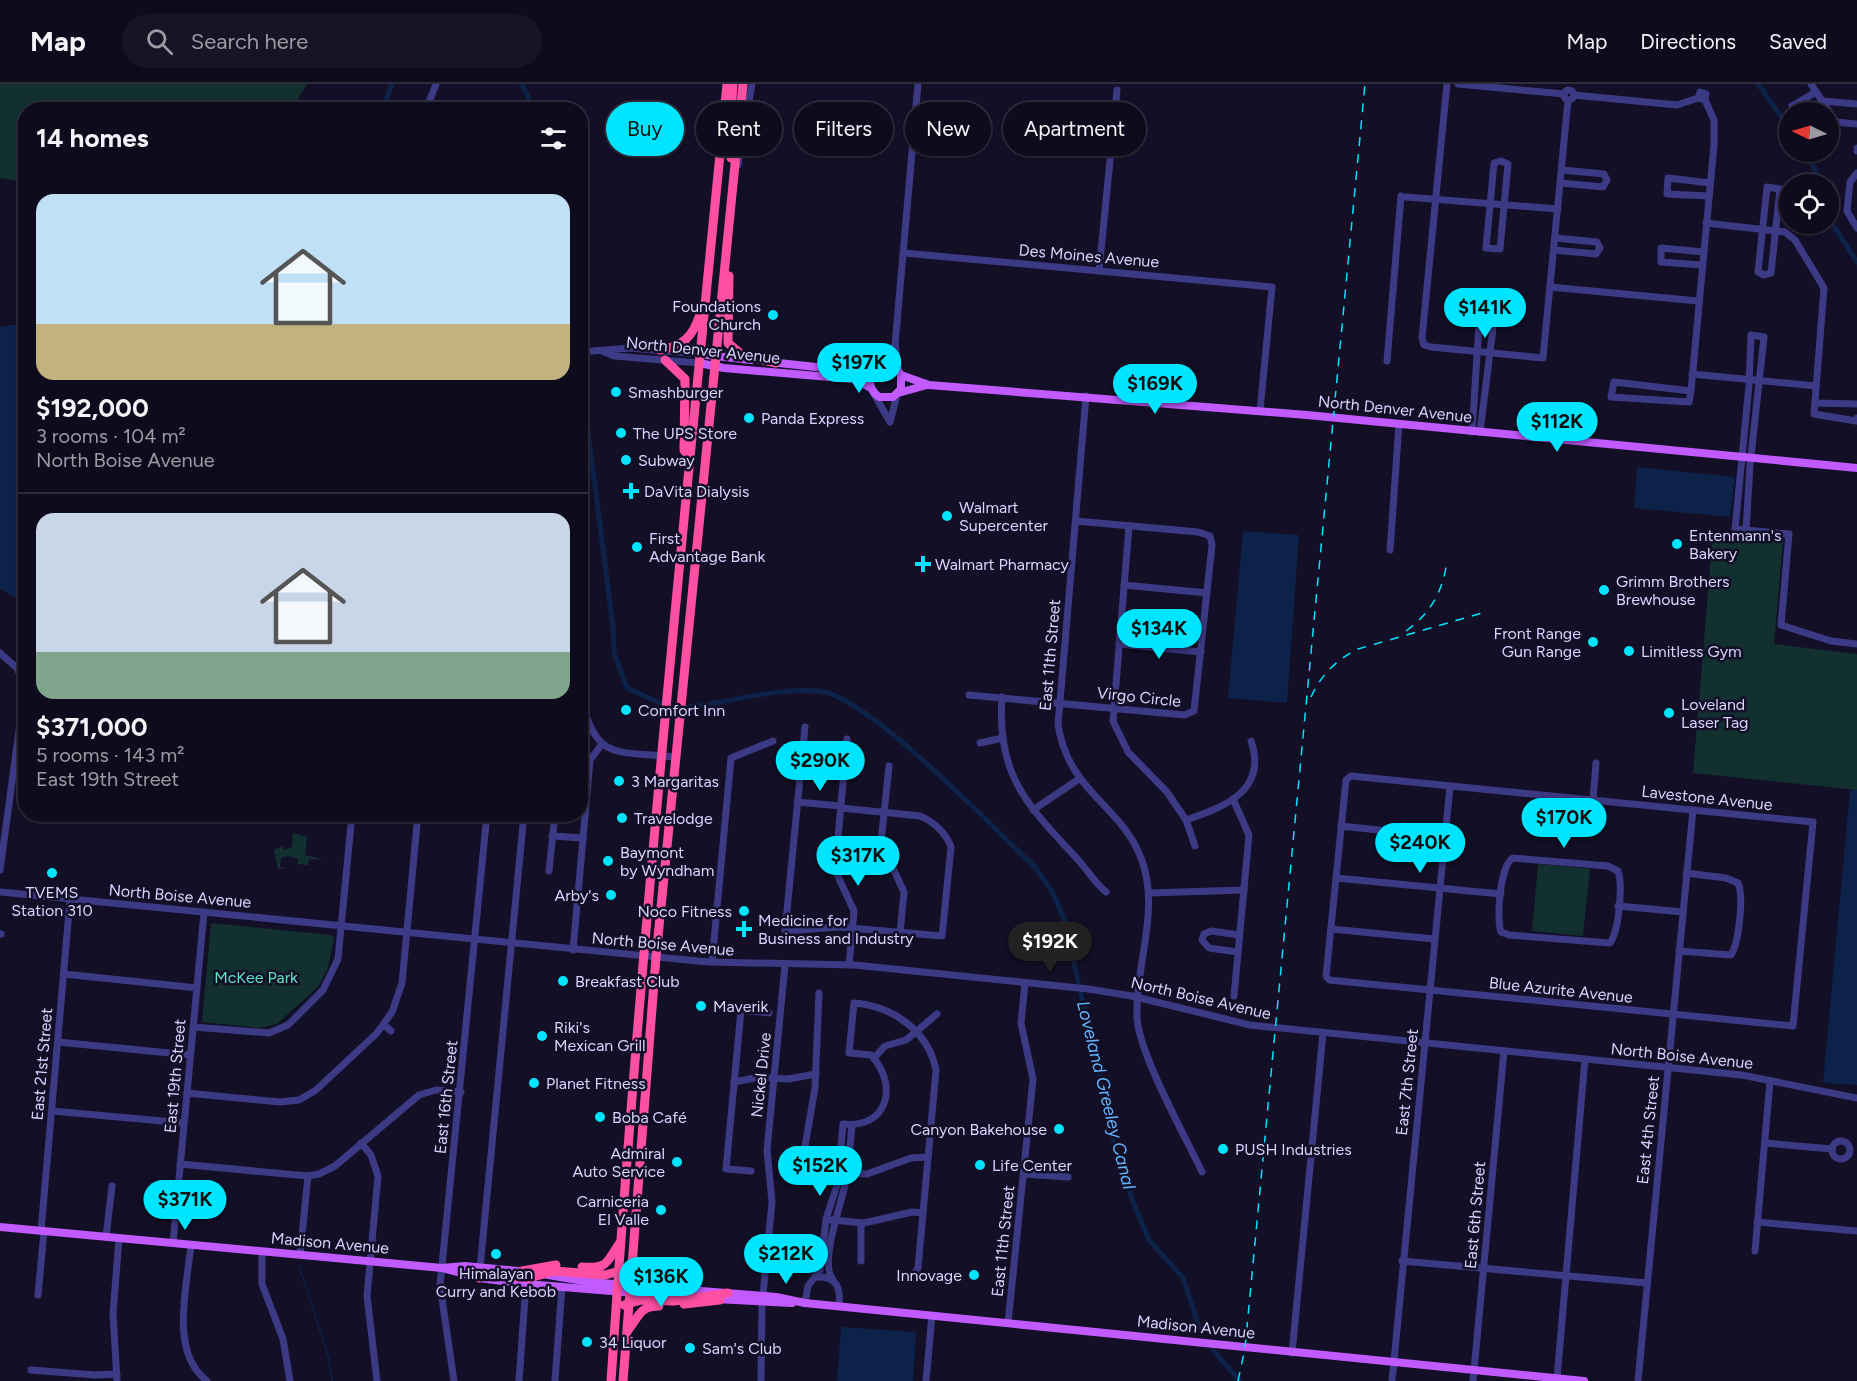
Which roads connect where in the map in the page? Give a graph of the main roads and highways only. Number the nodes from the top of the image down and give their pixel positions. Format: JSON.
{"nodes":[{"id":1,"x":727,"y":84,"type":"edge"},
{"id":2,"x":733,"y":84,"type":"edge"},
{"id":3,"x":743,"y":84,"type":"edge"},
{"id":4,"x":733,"y":185,"type":"junction"},
{"id":5,"x":708,"y":271,"type":"junction"},
{"id":6,"x":660,"y":350,"type":"road end"},
{"id":7,"x":699,"y":358,"type":"junction"},
{"id":8,"x":665,"y":360,"type":"road end"},
{"id":9,"x":715,"y":362,"type":"junction"},
{"id":10,"x":776,"y":363,"type":"junction"},
{"id":11,"x":879,"y":367,"type":"junction"},
{"id":12,"x":900,"y":373,"type":"junction"},
{"id":13,"x":929,"y":385,"type":"junction"},
{"id":14,"x":871,"y":390,"type":"junction"},
{"id":15,"x":898,"y":394,"type":"junction"},
{"id":16,"x":689,"y":456,"type":"junction"},
{"id":17,"x":1857,"y":468,"type":"edge"},
{"id":18,"x":633,"y":1067,"type":"junction"},
{"id":19,"x":642,"y":1120,"type":"junction"},
{"id":20,"x":0,"y":1227,"type":"edge"},
{"id":21,"x":621,"y":1242,"type":"junction"},
{"id":22,"x":631,"y":1262,"type":"junction"},
{"id":23,"x":522,"y":1271,"type":"junction"},
{"id":24,"x":618,"y":1272,"type":"junction"},
{"id":25,"x":479,"y":1273,"type":"junction"},
{"id":26,"x":543,"y":1274,"type":"junction"},
{"id":27,"x":617,"y":1287,"type":"junction"},
{"id":28,"x":664,"y":1288,"type":"junction"},
{"id":29,"x":629,"y":1289,"type":"junction"},
{"id":30,"x":728,"y":1293,"type":"junction"},
{"id":31,"x":694,"y":1298,"type":"junction"},
{"id":32,"x":763,"y":1299,"type":"junction"},
{"id":33,"x":720,"y":1300,"type":"junction"},
{"id":34,"x":628,"y":1303,"type":"junction"},
{"id":35,"x":616,"y":1316,"type":"junction"},
{"id":36,"x":626,"y":1332,"type":"junction"},
{"id":37,"x":1537,"y":1379,"type":"edge"},
{"id":38,"x":611,"y":1381,"type":"edge"},
{"id":39,"x":623,"y":1381,"type":"edge"},
{"id":40,"x":1584,"y":1381,"type":"edge"}],
"edges":[{"from":1,"to":5,"type":"highway"},
{"from":2,"to":4,"type":"highway"},
{"from":3,"to":4,"type":"highway"},
{"from":4,"to":9,"type":"highway"},
{"from":4,"to":10,"type":"highway"},
{"from":5,"to":6,"type":"highway"},
{"from":5,"to":7,"type":"highway"},
{"from":7,"to":9,"type":"main road","name":"North Denver Avenue"},
{"from":7,"to":16,"type":"highway"},
{"from":8,"to":16,"type":"highway"},
{"from":9,"to":10,"type":"main road","name":"North Denver Avenue"},
{"from":9,"to":14,"type":"main road","name":"North Denver Avenue"},
{"from":9,"to":19,"type":"highway"},
{"from":10,"to":11,"type":"main road","name":"North Denver Avenue"},
{"from":11,"to":12,"type":"main road"},
{"from":11,"to":14,"type":"main road"},
{"from":12,"to":13,"type":"main road","name":"North Denver Avenue"},
{"from":12,"to":15,"type":"main road"},
{"from":13,"to":15,"type":"main road","name":"North Denver Avenue"},
{"from":13,"to":17,"type":"main road","name":"North Denver Avenue"},
{"from":14,"to":15,"type":"main road"},
{"from":16,"to":18,"type":"highway"},
{"from":18,"to":19,"type":"highway"},
{"from":18,"to":21,"type":"highway"},
{"from":19,"to":22,"type":"highway"},
{"from":20,"to":25,"type":"main road","name":"Madison Avenue"},
{"from":21,"to":23,"type":"highway"},
{"from":21,"to":24,"type":"highway"},
{"from":22,"to":24,"type":"highway"},
{"from":22,"to":28,"type":"highway"},
{"from":22,"to":29,"type":"highway"},
{"from":23,"to":25,"type":"main road","name":"Madison Avenue"},
{"from":23,"to":26,"type":"main road","name":"Madison Avenue"},
{"from":24,"to":26,"type":"highway"},
{"from":24,"to":27,"type":"highway"},
{"from":25,"to":26,"type":"highway"},
{"from":25,"to":27,"type":"main road","name":"Madison Avenue"},
{"from":26,"to":27,"type":"main road","name":"Madison Avenue"},
{"from":27,"to":29,"type":"main road","name":"Madison Avenue"},
{"from":27,"to":35,"type":"highway"},
{"from":28,"to":29,"type":"main road","name":"Madison Avenue"},
{"from":28,"to":30,"type":"main road","name":"Madison Avenue"},
{"from":29,"to":31,"type":"main road","name":"Madison Avenue"},
{"from":29,"to":34,"type":"highway"},
{"from":30,"to":31,"type":"highway"},
{"from":30,"to":32,"type":"main road","name":"Madison Avenue"},
{"from":31,"to":33,"type":"main road","name":"Madison Avenue"},
{"from":31,"to":34,"type":"highway"},
{"from":32,"to":33,"type":"main road","name":"Madison Avenue"},
{"from":32,"to":37,"type":"main road","name":"Madison Avenue"},
{"from":33,"to":36,"type":"highway"},
{"from":34,"to":35,"type":"highway"},
{"from":34,"to":36,"type":"highway"},
{"from":35,"to":38,"type":"highway"},
{"from":36,"to":39,"type":"highway"},
{"from":37,"to":40,"type":"main road","name":"Madison Avenue"}]}
